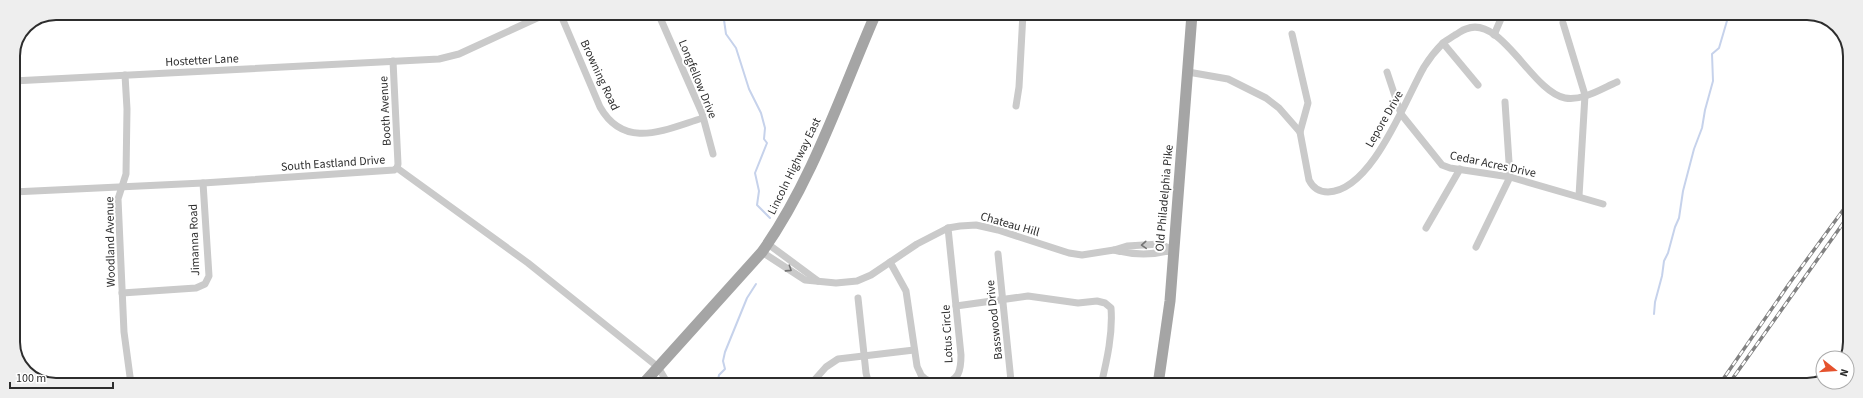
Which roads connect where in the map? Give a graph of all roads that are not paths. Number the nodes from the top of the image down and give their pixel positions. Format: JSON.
{"nodes":[{"id":1,"x":533,"y":20,"type":"edge"},
{"id":2,"x":563,"y":20,"type":"edge"},
{"id":3,"x":661,"y":20,"type":"edge"},
{"id":4,"x":874,"y":20,"type":"edge"},
{"id":5,"x":1023,"y":20,"type":"edge"},
{"id":6,"x":1192,"y":20,"type":"edge"},
{"id":7,"x":1500,"y":20,"type":"edge"},
{"id":8,"x":1563,"y":23,"type":"dead end"},
{"id":9,"x":1292,"y":34,"type":"dead end"},
{"id":10,"x":1494,"y":34,"type":"junction"},
{"id":11,"x":1443,"y":43,"type":"junction"},
{"id":12,"x":393,"y":62,"type":"junction"},
{"id":13,"x":1188,"y":72,"type":"junction"},
{"id":14,"x":1386,"y":72,"type":"dead end"},
{"id":15,"x":125,"y":75,"type":"junction"},
{"id":16,"x":20,"y":81,"type":"edge"},
{"id":17,"x":1617,"y":82,"type":"dead end"},
{"id":18,"x":1478,"y":85,"type":"dead end"},
{"id":19,"x":1585,"y":95,"type":"junction"},
{"id":20,"x":1505,"y":102,"type":"dead end"},
{"id":21,"x":1016,"y":106,"type":"dead end"},
{"id":22,"x":1401,"y":114,"type":"junction"},
{"id":23,"x":703,"y":118,"type":"junction"},
{"id":24,"x":1300,"y":132,"type":"junction"},
{"id":25,"x":712,"y":154,"type":"dead end"},
{"id":26,"x":397,"y":168,"type":"junction"},
{"id":27,"x":1460,"y":169,"type":"junction"},
{"id":28,"x":1510,"y":177,"type":"junction"},
{"id":29,"x":203,"y":183,"type":"junction"},
{"id":30,"x":122,"y":187,"type":"junction"},
{"id":31,"x":20,"y":192,"type":"edge"},
{"id":32,"x":1579,"y":196,"type":"junction"},
{"id":33,"x":1603,"y":204,"type":"dead end"},
{"id":34,"x":948,"y":228,"type":"junction"},
{"id":35,"x":1426,"y":228,"type":"dead end"},
{"id":36,"x":1476,"y":247,"type":"dead end"},
{"id":37,"x":765,"y":248,"type":"junction"},
{"id":38,"x":1173,"y":250,"type":"junction"},
{"id":39,"x":998,"y":254,"type":"dead end"},
{"id":40,"x":890,"y":262,"type":"junction"},
{"id":41,"x":122,"y":293,"type":"junction"},
{"id":42,"x":858,"y":298,"type":"dead end"},
{"id":43,"x":1003,"y":300,"type":"junction"},
{"id":44,"x":956,"y":306,"type":"junction"},
{"id":45,"x":914,"y":350,"type":"junction"},
{"id":46,"x":865,"y":356,"type":"junction"},
{"id":47,"x":658,"y":367,"type":"junction"},
{"id":48,"x":130,"y":378,"type":"edge"},
{"id":49,"x":649,"y":378,"type":"edge"},
{"id":50,"x":664,"y":378,"type":"edge"},
{"id":51,"x":816,"y":378,"type":"edge"},
{"id":52,"x":868,"y":378,"type":"edge"},
{"id":53,"x":926,"y":378,"type":"edge"},
{"id":54,"x":955,"y":378,"type":"edge"},
{"id":55,"x":1010,"y":378,"type":"edge"},
{"id":56,"x":1102,"y":378,"type":"edge"},
{"id":57,"x":1159,"y":378,"type":"edge"}],
"edges":[{"from":1,"to":12,"type":"street","name":"Booth Avenue"},
{"from":2,"to":23,"type":"street","name":"Browning Road"},
{"from":3,"to":23,"type":"street","name":"Longfellow Drive"},
{"from":4,"to":37,"type":"main road","name":"Lincoln Highway East"},
{"from":5,"to":21,"type":"street"},
{"from":6,"to":13,"type":"main road","name":"Old Philadelphia Pike"},
{"from":7,"to":10,"type":"street"},
{"from":8,"to":19,"type":"street"},
{"from":9,"to":24,"type":"street"},
{"from":10,"to":11,"type":"street","name":"Lepore Drive"},
{"from":10,"to":19,"type":"street","name":"Lepore Drive"},
{"from":11,"to":18,"type":"street"},
{"from":11,"to":22,"type":"street","name":"Lepore Drive"},
{"from":12,"to":15,"type":"street","name":"Hostetter Lane"},
{"from":12,"to":26,"type":"street","name":"Booth Avenue"},
{"from":13,"to":24,"type":"street"},
{"from":13,"to":38,"type":"main road","name":"Old Philadelphia Pike"},
{"from":14,"to":22,"type":"street","name":"Cedar Acres Drive"},
{"from":15,"to":16,"type":"street","name":"Hostetter Lane"},
{"from":15,"to":30,"type":"street","name":"Woodland Avenue"},
{"from":17,"to":19,"type":"street","name":"Lepore Drive"},
{"from":19,"to":32,"type":"street"},
{"from":20,"to":28,"type":"street"},
{"from":22,"to":24,"type":"street","name":"Lepore Drive"},
{"from":22,"to":27,"type":"street","name":"Cedar Acres Drive"},
{"from":23,"to":25,"type":"street","name":"Longfellow Drive"},
{"from":26,"to":29,"type":"street","name":"South Eastland Drive"},
{"from":26,"to":47,"type":"street","name":"South Eastland Drive"},
{"from":27,"to":28,"type":"street","name":"Cedar Acres Drive"},
{"from":27,"to":35,"type":"street"},
{"from":28,"to":32,"type":"street","name":"Cedar Acres Drive"},
{"from":28,"to":36,"type":"street"},
{"from":29,"to":30,"type":"street","name":"South Eastland Drive"},
{"from":29,"to":41,"type":"street","name":"Jimanna Road"},
{"from":30,"to":31,"type":"street","name":"South Eastland Drive"},
{"from":30,"to":41,"type":"street","name":"Woodland Avenue"},
{"from":32,"to":33,"type":"street","name":"Cedar Acres Drive"},
{"from":34,"to":38,"type":"street","name":"Chateau Hill"},
{"from":34,"to":40,"type":"street","name":"Chateau Hill"},
{"from":34,"to":44,"type":"street","name":"Lotus Circle"},
{"from":37,"to":40,"type":"street","name":"Chateau Hill"},
{"from":37,"to":47,"type":"main road","name":"Lincoln Highway East"},
{"from":38,"to":57,"type":"main road","name":"Old Philadelphia Pike"},
{"from":39,"to":43,"type":"street","name":"Basswood Drive"},
{"from":40,"to":45,"type":"street","name":"Lotus Circle"},
{"from":41,"to":48,"type":"street","name":"Woodland Avenue"},
{"from":42,"to":46,"type":"street"},
{"from":43,"to":44,"type":"street"},
{"from":43,"to":55,"type":"street","name":"Basswood Drive"},
{"from":43,"to":56,"type":"street"},
{"from":44,"to":54,"type":"street","name":"Lotus Circle"},
{"from":45,"to":46,"type":"street"},
{"from":45,"to":53,"type":"street","name":"Lotus Circle"},
{"from":46,"to":51,"type":"street"},
{"from":46,"to":52,"type":"street"},
{"from":47,"to":49,"type":"main road","name":"Lincoln Highway East"},
{"from":47,"to":50,"type":"street"}]}
